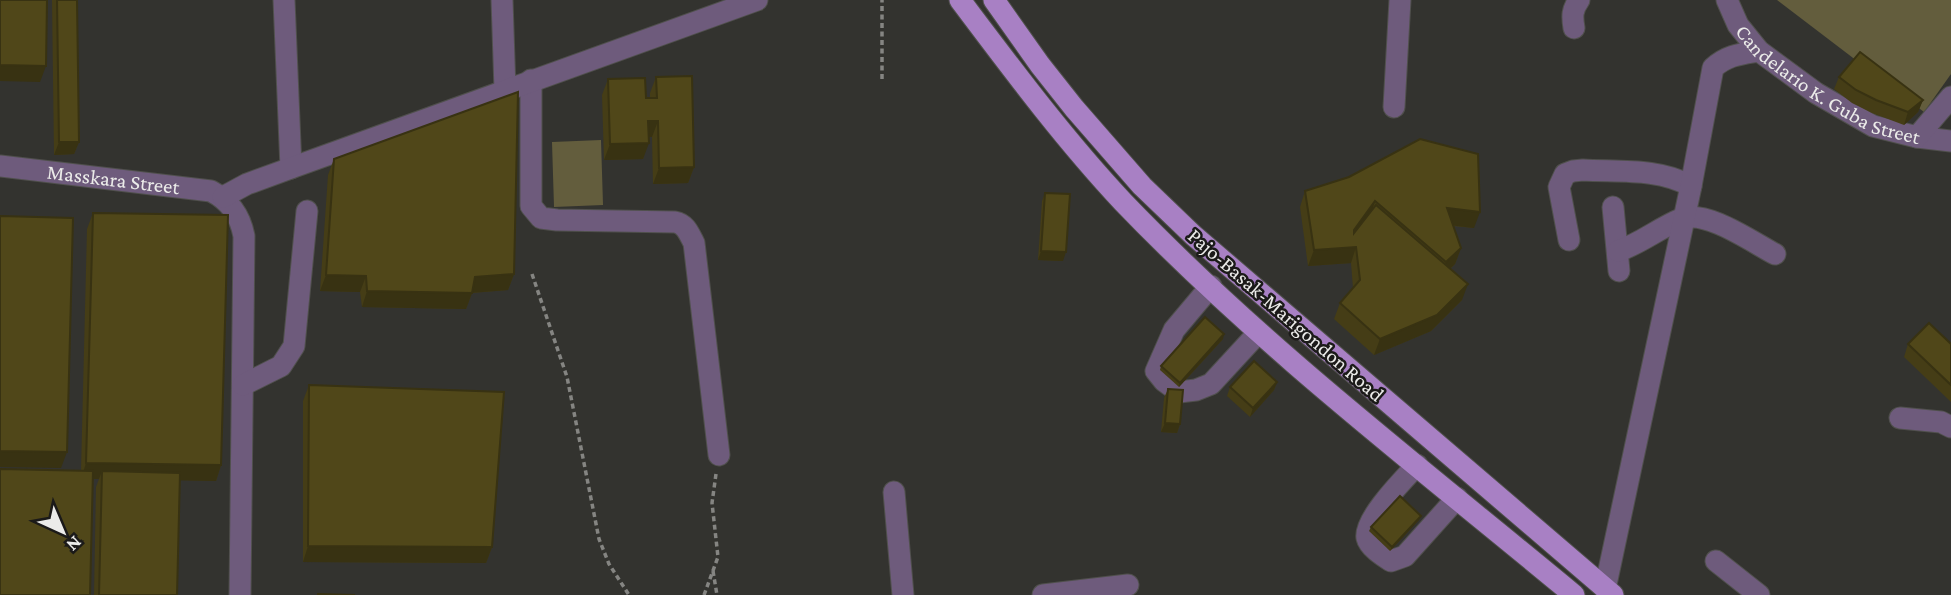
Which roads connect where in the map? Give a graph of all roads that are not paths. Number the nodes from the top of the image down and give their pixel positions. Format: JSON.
{"nodes":[{"id":1,"x":284,"y":0,"type":"edge"},
{"id":2,"x":502,"y":0,"type":"edge"},
{"id":3,"x":757,"y":0,"type":"edge"},
{"id":4,"x":960,"y":0,"type":"edge"},
{"id":5,"x":994,"y":0,"type":"edge"},
{"id":6,"x":1401,"y":0,"type":"edge"},
{"id":7,"x":1579,"y":0,"type":"edge"},
{"id":8,"x":1727,"y":0,"type":"edge"},
{"id":9,"x":1574,"y":28,"type":"dead end"},
{"id":10,"x":1759,"y":51,"type":"junction"},
{"id":11,"x":531,"y":80,"type":"junction"},
{"id":12,"x":505,"y":90,"type":"junction"},
{"id":13,"x":1951,"y":97,"type":"edge"},
{"id":14,"x":1394,"y":107,"type":"dead end"},
{"id":15,"x":1917,"y":137,"type":"junction"},
{"id":16,"x":1951,"y":141,"type":"edge"},
{"id":17,"x":0,"y":166,"type":"edge"},
{"id":18,"x":291,"y":168,"type":"junction"},
{"id":19,"x":1692,"y":186,"type":"junction"},
{"id":20,"x":223,"y":197,"type":"junction"},
{"id":21,"x":1613,"y":207,"type":"dead end"},
{"id":22,"x":307,"y":211,"type":"dead end"},
{"id":23,"x":1684,"y":217,"type":"junction"},
{"id":24,"x":1569,"y":240,"type":"dead end"},
{"id":25,"x":1775,"y":254,"type":"dead end"},
{"id":26,"x":1211,"y":286,"type":"junction"},
{"id":27,"x":1258,"y":333,"type":"junction"},
{"id":28,"x":243,"y":385,"type":"junction"},
{"id":29,"x":1900,"y":418,"type":"dead end"},
{"id":30,"x":1951,"y":428,"type":"edge"},
{"id":31,"x":719,"y":455,"type":"road end"},
{"id":32,"x":1417,"y":465,"type":"junction"},
{"id":33,"x":894,"y":492,"type":"dead end"},
{"id":34,"x":1457,"y":498,"type":"junction"},
{"id":35,"x":1716,"y":561,"type":"dead end"},
{"id":36,"x":1128,"y":585,"type":"dead end"},
{"id":37,"x":1609,"y":592,"type":"edge"},
{"id":38,"x":240,"y":595,"type":"edge"},
{"id":39,"x":903,"y":595,"type":"edge"},
{"id":40,"x":1043,"y":595,"type":"edge"},
{"id":41,"x":1574,"y":595,"type":"edge"},
{"id":42,"x":1759,"y":595,"type":"edge"}],
"edges":[{"from":1,"to":18,"type":"street"},
{"from":2,"to":12,"type":"street"},
{"from":3,"to":11,"type":"street"},
{"from":4,"to":26,"type":"main road","name":"Pajo-Basak-Marigondon Road"},
{"from":5,"to":37,"type":"main road","name":"Pajo-Basak-Marigondon Road"},
{"from":6,"to":14,"type":"street"},
{"from":7,"to":9,"type":"street"},
{"from":8,"to":10,"type":"street","name":"Candelario K. Guba Street"},
{"from":10,"to":15,"type":"street","name":"Candelario K. Guba Street"},
{"from":10,"to":19,"type":"street"},
{"from":11,"to":12,"type":"street"},
{"from":11,"to":31,"type":"street"},
{"from":12,"to":18,"type":"street"},
{"from":13,"to":15,"type":"street"},
{"from":15,"to":16,"type":"street","name":"Candelario K. Guba Street"},
{"from":17,"to":20,"type":"street","name":"Masskara Street"},
{"from":18,"to":20,"type":"street"},
{"from":19,"to":23,"type":"street"},
{"from":19,"to":24,"type":"street"},
{"from":20,"to":28,"type":"street"},
{"from":21,"to":23,"type":"street"},
{"from":22,"to":28,"type":"street"},
{"from":23,"to":25,"type":"street"},
{"from":23,"to":37,"type":"street"},
{"from":26,"to":27,"type":"main road","name":"Pajo-Basak-Marigondon Road"},
{"from":26,"to":27,"type":"street"},
{"from":27,"to":32,"type":"main road","name":"Pajo-Basak-Marigondon Road"},
{"from":28,"to":38,"type":"street"},
{"from":29,"to":30,"type":"street"},
{"from":32,"to":34,"type":"main road","name":"Pajo-Basak-Marigondon Road"},
{"from":32,"to":34,"type":"street"},
{"from":33,"to":39,"type":"street"},
{"from":34,"to":41,"type":"main road","name":"Pajo-Basak-Marigondon Road"},
{"from":35,"to":42,"type":"street"},
{"from":36,"to":40,"type":"street"}]}
